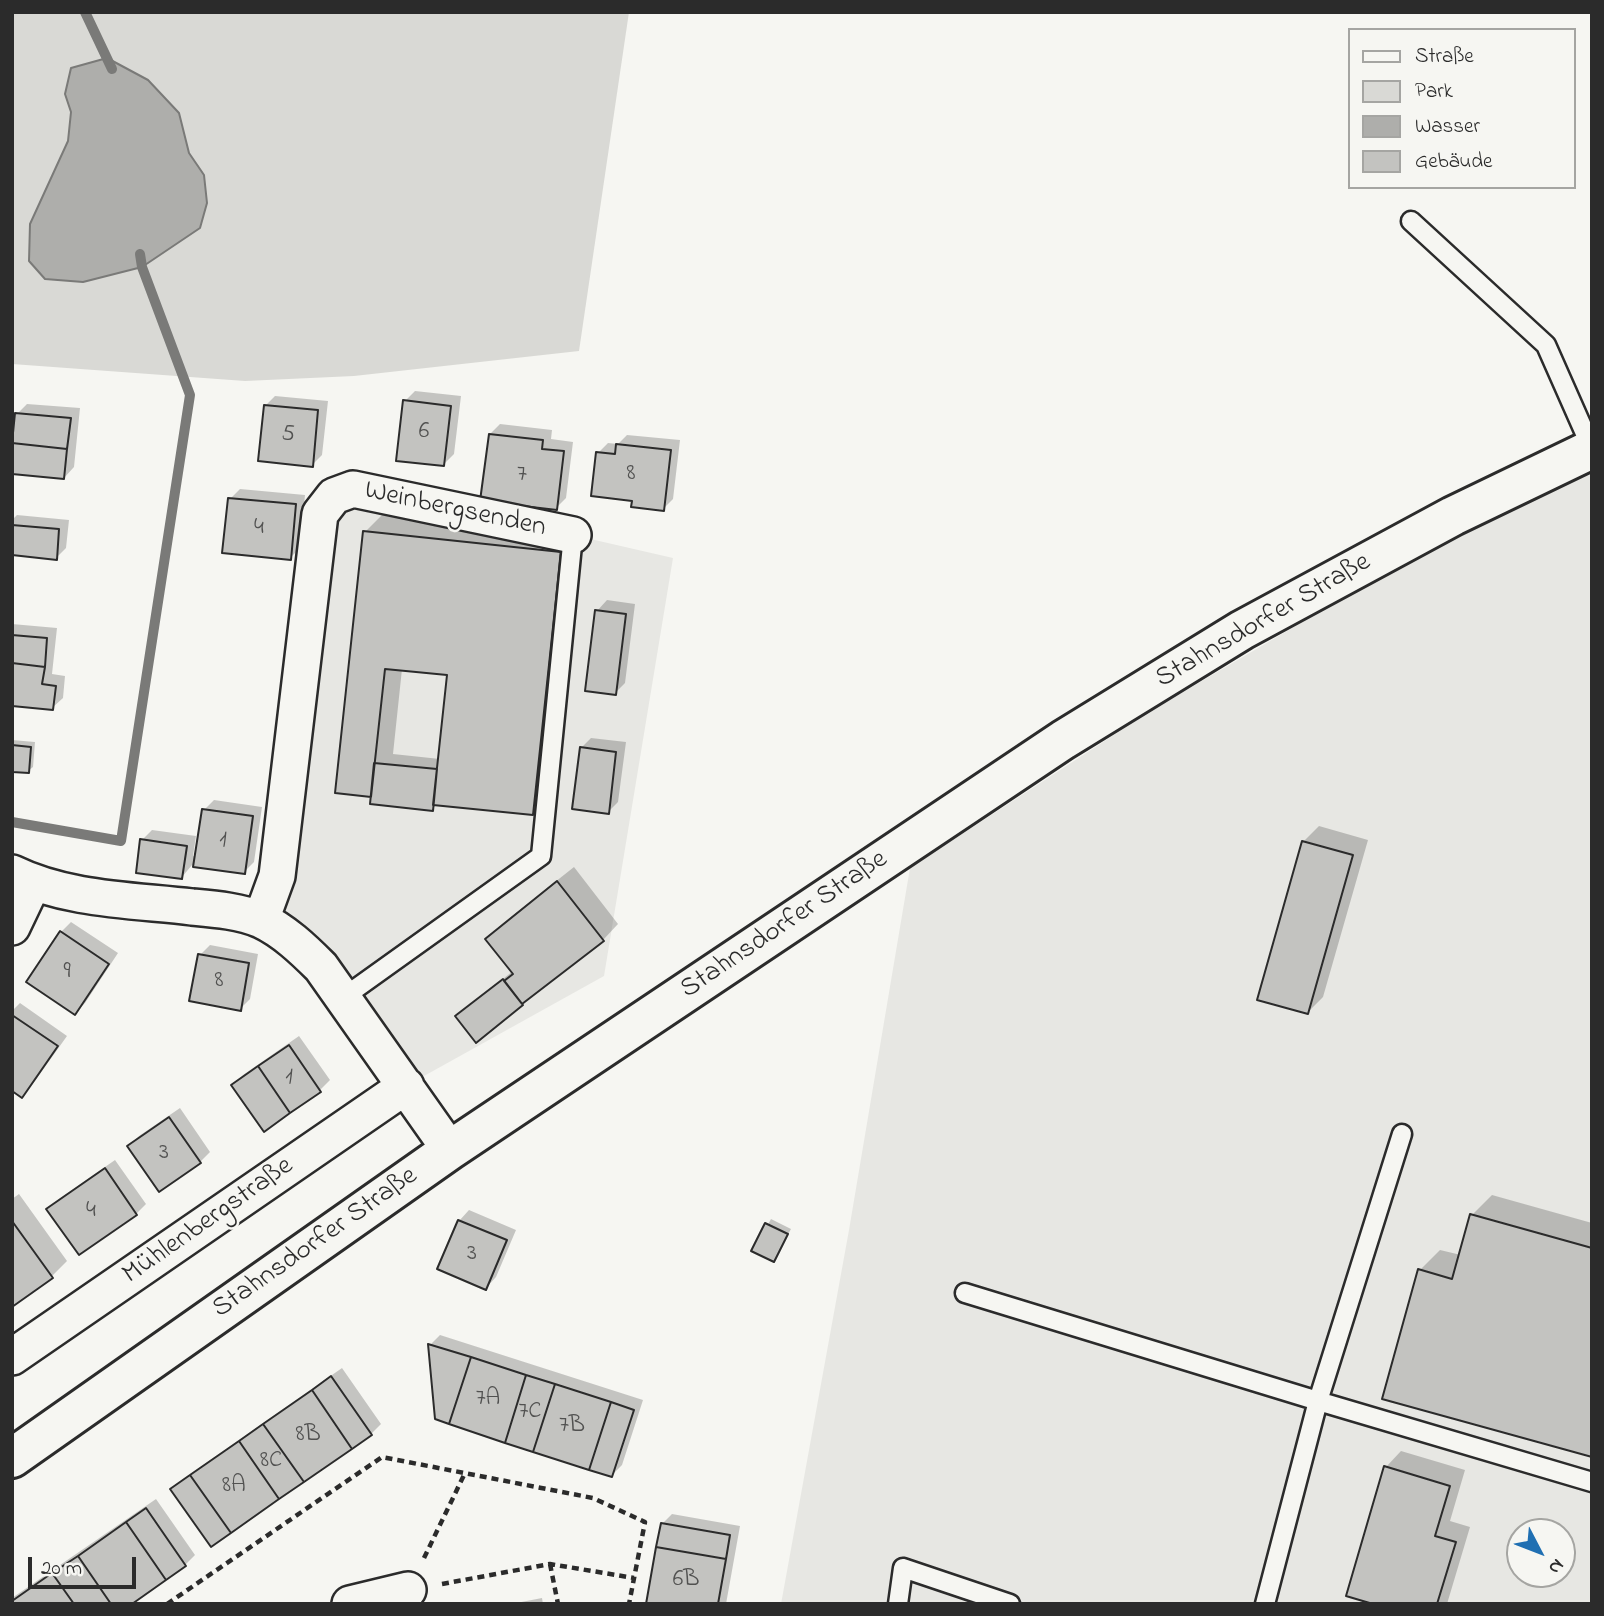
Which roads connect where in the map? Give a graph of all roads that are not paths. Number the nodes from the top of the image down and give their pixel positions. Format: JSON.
{"nodes":[{"id":1,"x":1411,"y":220,"type":"dead end"},
{"id":2,"x":1592,"y":449,"type":"edge"},
{"id":3,"x":573,"y":535,"type":"joint"},
{"id":4,"x":23,"y":878,"type":"edge"},
{"id":5,"x":261,"y":920,"type":"junction"},
{"id":6,"x":12,"y":928,"type":"edge"},
{"id":7,"x":344,"y":997,"type":"junction"},
{"id":8,"x":406,"y":1086,"type":"junction"},
{"id":9,"x":1402,"y":1134,"type":"dead end"},
{"id":10,"x":450,"y":1150,"type":"junction"},
{"id":11,"x":965,"y":1293,"type":"dead end"},
{"id":12,"x":12,"y":1357,"type":"edge"},
{"id":13,"x":1318,"y":1401,"type":"junction"},
{"id":14,"x":12,"y":1458,"type":"edge"},
{"id":15,"x":1592,"y":1482,"type":"edge"},
{"id":16,"x":408,"y":1590,"type":"road end"},
{"id":17,"x":350,"y":1604,"type":"edge"},
{"id":18,"x":898,"y":1604,"type":"edge"},
{"id":19,"x":1010,"y":1604,"type":"edge"},
{"id":20,"x":1265,"y":1604,"type":"edge"}],
"edges":[{"from":1,"to":2,"type":"lane"},
{"from":2,"to":10,"type":"street","name":"Stahnsdorfer Straße"},
{"from":3,"to":5,"type":"street","name":"Weinbergsenden"},
{"from":3,"to":7,"type":"lane","name":"Weinbergsenden"},
{"from":4,"to":5,"type":"street"},
{"from":4,"to":6,"type":"street"},
{"from":5,"to":7,"type":"street"},
{"from":7,"to":8,"type":"street"},
{"from":8,"to":10,"type":"street"},
{"from":8,"to":12,"type":"street","name":"Mühlenbergstraße"},
{"from":9,"to":13,"type":"lane"},
{"from":10,"to":14,"type":"street","name":"Stahnsdorfer Straße"},
{"from":11,"to":13,"type":"lane"},
{"from":13,"to":15,"type":"lane"},
{"from":13,"to":20,"type":"lane"},
{"from":16,"to":17,"type":"street"},
{"from":18,"to":19,"type":"lane"}]}
